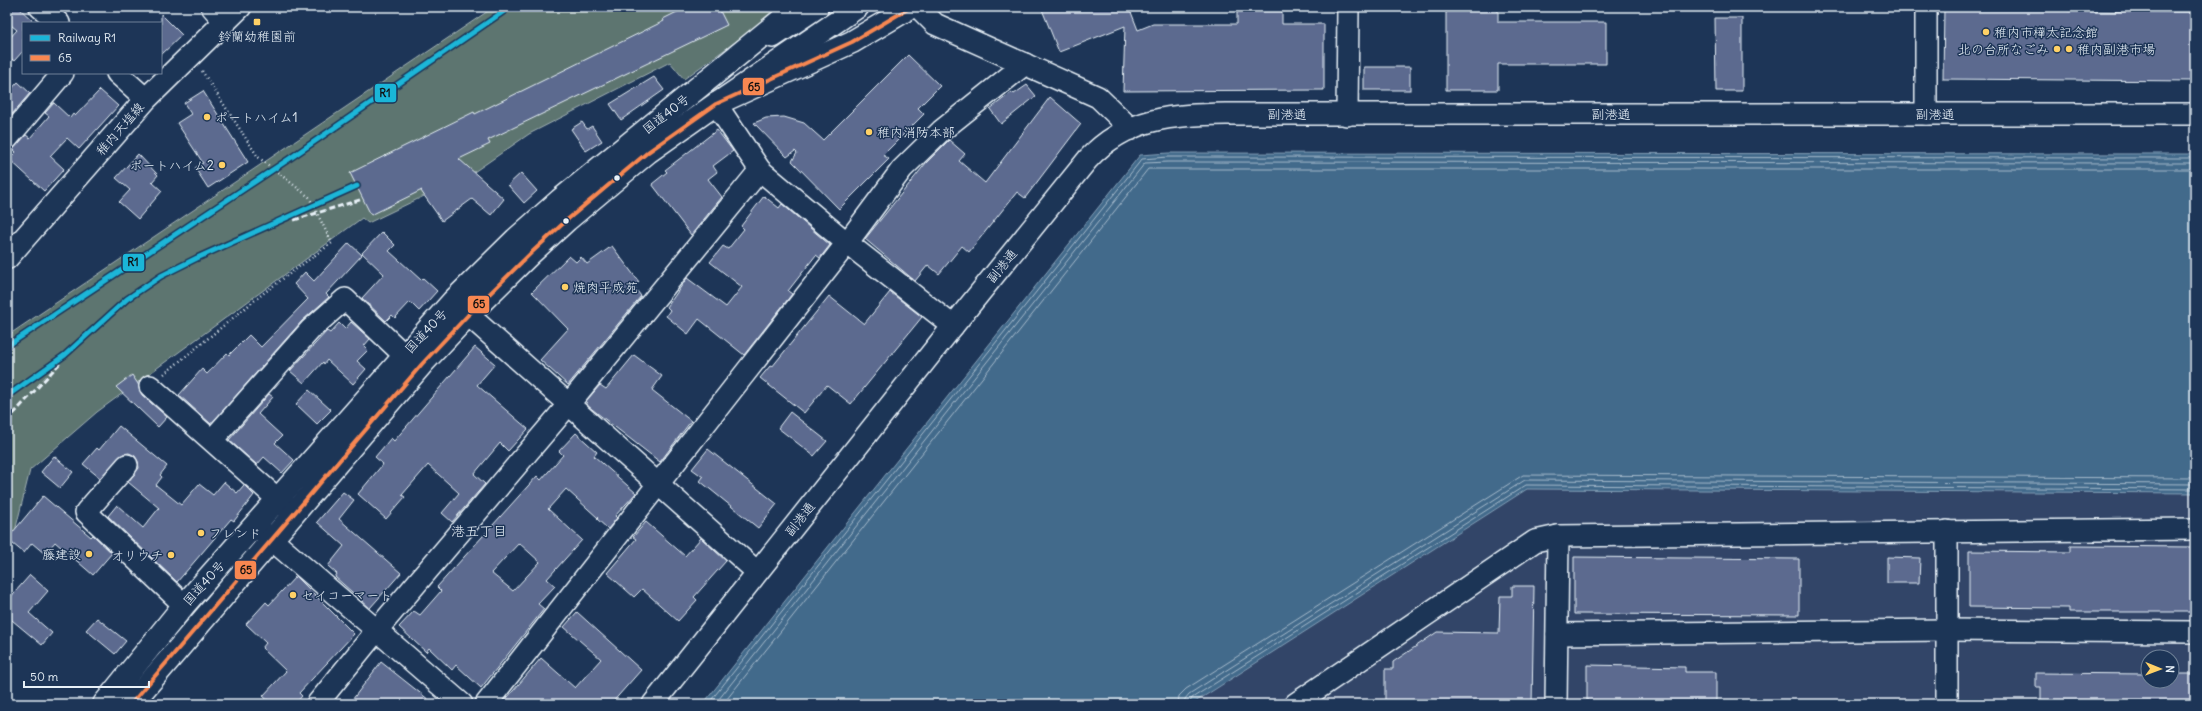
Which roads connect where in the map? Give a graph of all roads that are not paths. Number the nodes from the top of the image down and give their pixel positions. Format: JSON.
{"nodes":[{"id":1,"x":40,"y":7,"type":"edge"},
{"id":2,"x":797,"y":7,"type":"edge"},
{"id":3,"x":818,"y":7,"type":"edge"},
{"id":4,"x":858,"y":7,"type":"edge"},
{"id":5,"x":911,"y":7,"type":"edge"},
{"id":6,"x":918,"y":7,"type":"edge"},
{"id":7,"x":1348,"y":7,"type":"edge"},
{"id":8,"x":1926,"y":7,"type":"edge"},
{"id":9,"x":226,"y":12,"type":"edge"},
{"id":10,"x":58,"y":22,"type":"edge"},
{"id":11,"x":1025,"y":64,"type":"junction"},
{"id":12,"x":62,"y":74,"type":"edge"},
{"id":13,"x":118,"y":74,"type":"edge"},
{"id":14,"x":714,"y":76,"type":"junction"},
{"id":15,"x":146,"y":99,"type":"junction"},
{"id":16,"x":716,"y":104,"type":"junction"},
{"id":17,"x":1926,"y":114,"type":"junction"},
{"id":18,"x":2195,"y":114,"type":"edge"},
{"id":19,"x":1347,"y":115,"type":"junction"},
{"id":20,"x":1130,"y":129,"type":"junction"},
{"id":21,"x":7,"y":139,"type":"edge"},
{"id":22,"x":760,"y":170,"type":"junction"},
{"id":23,"x":847,"y":243,"type":"junction"},
{"id":24,"x":7,"y":258,"type":"edge"},
{"id":25,"x":461,"y":308,"type":"junction"},
{"id":26,"x":953,"y":326,"type":"junction"},
{"id":27,"x":404,"y":355,"type":"junction"},
{"id":28,"x":150,"y":386,"type":"road end"},
{"id":29,"x":568,"y":405,"type":"junction"},
{"id":30,"x":212,"y":440,"type":"junction"},
{"id":31,"x":127,"y":465,"type":"dead end"},
{"id":32,"x":659,"y":485,"type":"junction"},
{"id":33,"x":286,"y":507,"type":"junction"},
{"id":34,"x":2195,"y":530,"type":"edge"},
{"id":35,"x":1947,"y":531,"type":"junction"},
{"id":36,"x":264,"y":532,"type":"junction"},
{"id":37,"x":1558,"y":536,"type":"junction"},
{"id":38,"x":757,"y":572,"type":"junction"},
{"id":39,"x":184,"y":605,"type":"junction"},
{"id":40,"x":377,"y":630,"type":"junction"},
{"id":41,"x":1947,"y":630,"type":"junction"},
{"id":42,"x":2195,"y":632,"type":"edge"},
{"id":43,"x":1557,"y":634,"type":"junction"},
{"id":44,"x":104,"y":704,"type":"edge"},
{"id":45,"x":132,"y":704,"type":"edge"},
{"id":46,"x":317,"y":704,"type":"edge"},
{"id":47,"x":462,"y":704,"type":"edge"},
{"id":48,"x":486,"y":704,"type":"edge"},
{"id":49,"x":653,"y":704,"type":"edge"},
{"id":50,"x":1295,"y":704,"type":"edge"},
{"id":51,"x":1556,"y":704,"type":"edge"},
{"id":52,"x":1947,"y":704,"type":"edge"}],
"edges":[{"from":1,"to":10,"type":"street"},
{"from":2,"to":14,"type":"main road","name":"国道40号"},
{"from":3,"to":14,"type":"street"},
{"from":4,"to":16,"type":"street"},
{"from":5,"to":16,"type":"main road","name":"国道40号"},
{"from":6,"to":11,"type":"street"},
{"from":7,"to":19,"type":"street"},
{"from":8,"to":17,"type":"street"},
{"from":9,"to":15,"type":"main road","name":"稚内天塩線"},
{"from":11,"to":20,"type":"street"},
{"from":11,"to":23,"type":"street"},
{"from":12,"to":21,"type":"street"},
{"from":13,"to":15,"type":"street"},
{"from":14,"to":25,"type":"main road","name":"国道40号"},
{"from":15,"to":24,"type":"main road","name":"稚内天塩線"},
{"from":16,"to":22,"type":"street"},
{"from":16,"to":25,"type":"main road","name":"国道40号"},
{"from":17,"to":18,"type":"street","name":"副港通"},
{"from":17,"to":19,"type":"street","name":"副港通"},
{"from":19,"to":20,"type":"street","name":"副港通"},
{"from":20,"to":26,"type":"street","name":"副港通"},
{"from":22,"to":23,"type":"street"},
{"from":22,"to":29,"type":"street"},
{"from":23,"to":26,"type":"street"},
{"from":23,"to":32,"type":"street"},
{"from":25,"to":27,"type":"main road","name":"国道40号"},
{"from":25,"to":29,"type":"street"},
{"from":25,"to":33,"type":"main road","name":"国道40号"},
{"from":26,"to":38,"type":"street","name":"副港通"},
{"from":27,"to":30,"type":"street"},
{"from":27,"to":33,"type":"main road","name":"国道40号"},
{"from":28,"to":30,"type":"street"},
{"from":29,"to":32,"type":"street"},
{"from":29,"to":40,"type":"street"},
{"from":30,"to":33,"type":"street"},
{"from":31,"to":39,"type":"street"},
{"from":32,"to":38,"type":"street"},
{"from":32,"to":48,"type":"street"},
{"from":33,"to":36,"type":"main road","name":"国道40号"},
{"from":34,"to":35,"type":"street"},
{"from":35,"to":37,"type":"street"},
{"from":35,"to":41,"type":"street"},
{"from":36,"to":39,"type":"main road","name":"国道40号"},
{"from":36,"to":40,"type":"street"},
{"from":36,"to":45,"type":"main road","name":"国道40号"},
{"from":37,"to":43,"type":"street"},
{"from":37,"to":50,"type":"street"},
{"from":38,"to":49,"type":"street","name":"副港通"},
{"from":39,"to":44,"type":"main road","name":"国道40号"},
{"from":40,"to":46,"type":"street"},
{"from":40,"to":47,"type":"street"},
{"from":41,"to":42,"type":"street"},
{"from":41,"to":43,"type":"street"},
{"from":41,"to":52,"type":"street"},
{"from":43,"to":51,"type":"street"}]}
